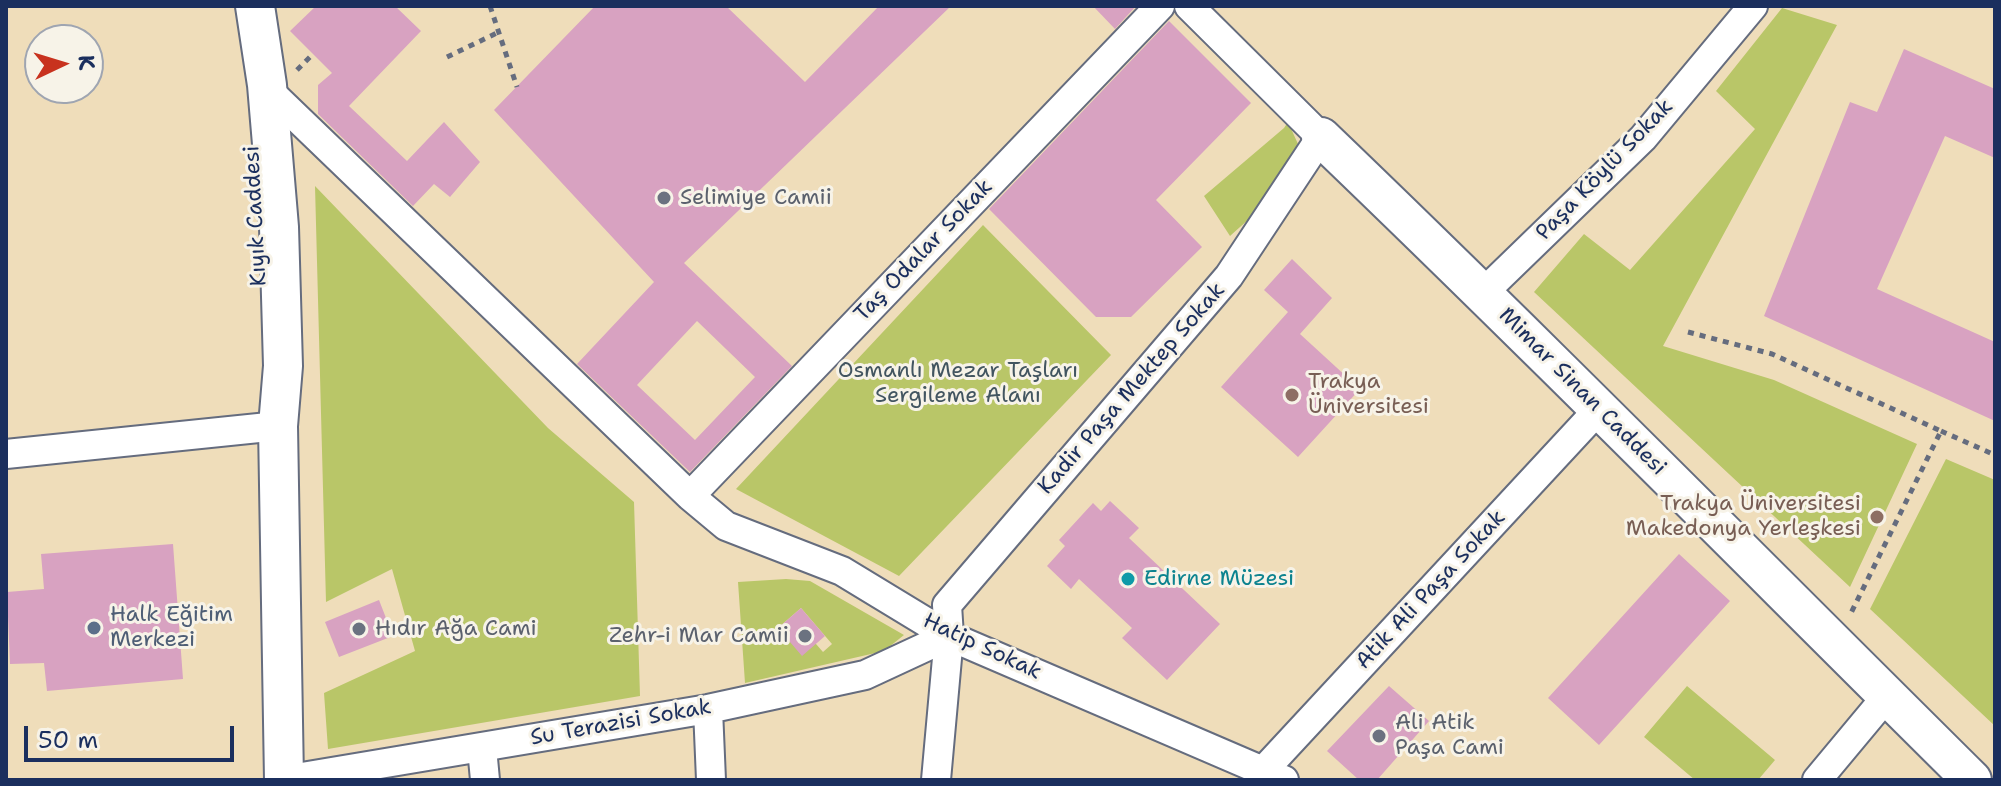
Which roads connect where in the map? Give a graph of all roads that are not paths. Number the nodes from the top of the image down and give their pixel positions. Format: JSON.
{"nodes":[{"id":1,"x":235,"y":6,"type":"edge"},
{"id":2,"x":255,"y":6,"type":"edge"},
{"id":3,"x":1160,"y":6,"type":"edge"},
{"id":4,"x":1189,"y":6,"type":"edge"},
{"id":5,"x":1753,"y":6,"type":"edge"},
{"id":6,"x":267,"y":89,"type":"junction"},
{"id":7,"x":1321,"y":137,"type":"junction"},
{"id":8,"x":1483,"y":293,"type":"junction"},
{"id":9,"x":1598,"y":410,"type":"junction"},
{"id":10,"x":278,"y":426,"type":"junction"},
{"id":11,"x":6,"y":454,"type":"edge"},
{"id":12,"x":690,"y":496,"type":"junction"},
{"id":13,"x":949,"y":636,"type":"junction"},
{"id":14,"x":1887,"y":696,"type":"junction"},
{"id":15,"x":708,"y":709,"type":"junction"},
{"id":16,"x":482,"y":748,"type":"junction"},
{"id":17,"x":1274,"y":775,"type":"edge"},
{"id":18,"x":284,"y":780,"type":"edge"},
{"id":19,"x":485,"y":780,"type":"edge"},
{"id":20,"x":711,"y":780,"type":"edge"},
{"id":21,"x":936,"y":780,"type":"edge"},
{"id":22,"x":1817,"y":780,"type":"edge"},
{"id":23,"x":1972,"y":780,"type":"edge"}],
"edges":[{"from":1,"to":10,"type":"main road","name":"Kıyık Caddesi"},
{"from":2,"to":6,"type":"main road","name":"Kıyık Caddesi"},
{"from":3,"to":12,"type":"street","name":"Taş Odalar Sokak"},
{"from":4,"to":7,"type":"street","name":"Mimar Sinan Caddesi"},
{"from":5,"to":8,"type":"street","name":"Paşa Köylü Sokak"},
{"from":6,"to":10,"type":"main road","name":"Kıyık Caddesi"},
{"from":6,"to":12,"type":"street","name":"Hatip Sokak"},
{"from":7,"to":8,"type":"main road","name":"Mimar Sinan Caddesi"},
{"from":7,"to":13,"type":"street","name":"Kadir Paşa Mektep Sokak"},
{"from":8,"to":9,"type":"main road","name":"Mimar Sinan Caddesi"},
{"from":9,"to":14,"type":"main road","name":"Mimar Sinan Caddesi"},
{"from":9,"to":17,"type":"street","name":"Atik Ali Paşa Sokak"},
{"from":10,"to":11,"type":"street"},
{"from":10,"to":18,"type":"main road","name":"Kıyık Caddesi"},
{"from":12,"to":13,"type":"street","name":"Hatip Sokak"},
{"from":13,"to":15,"type":"street","name":"Su Terazisi Sokak"},
{"from":13,"to":17,"type":"street","name":"Hatip Sokak"},
{"from":13,"to":21,"type":"street","name":"Kadir Paşa Mektep Sokak"},
{"from":14,"to":22,"type":"street"},
{"from":14,"to":23,"type":"main road","name":"Mimar Sinan Caddesi"},
{"from":15,"to":16,"type":"street","name":"Su Terazisi Sokak"},
{"from":15,"to":20,"type":"street"},
{"from":16,"to":18,"type":"street","name":"Su Terazisi Sokak"},
{"from":16,"to":19,"type":"street"}]}
